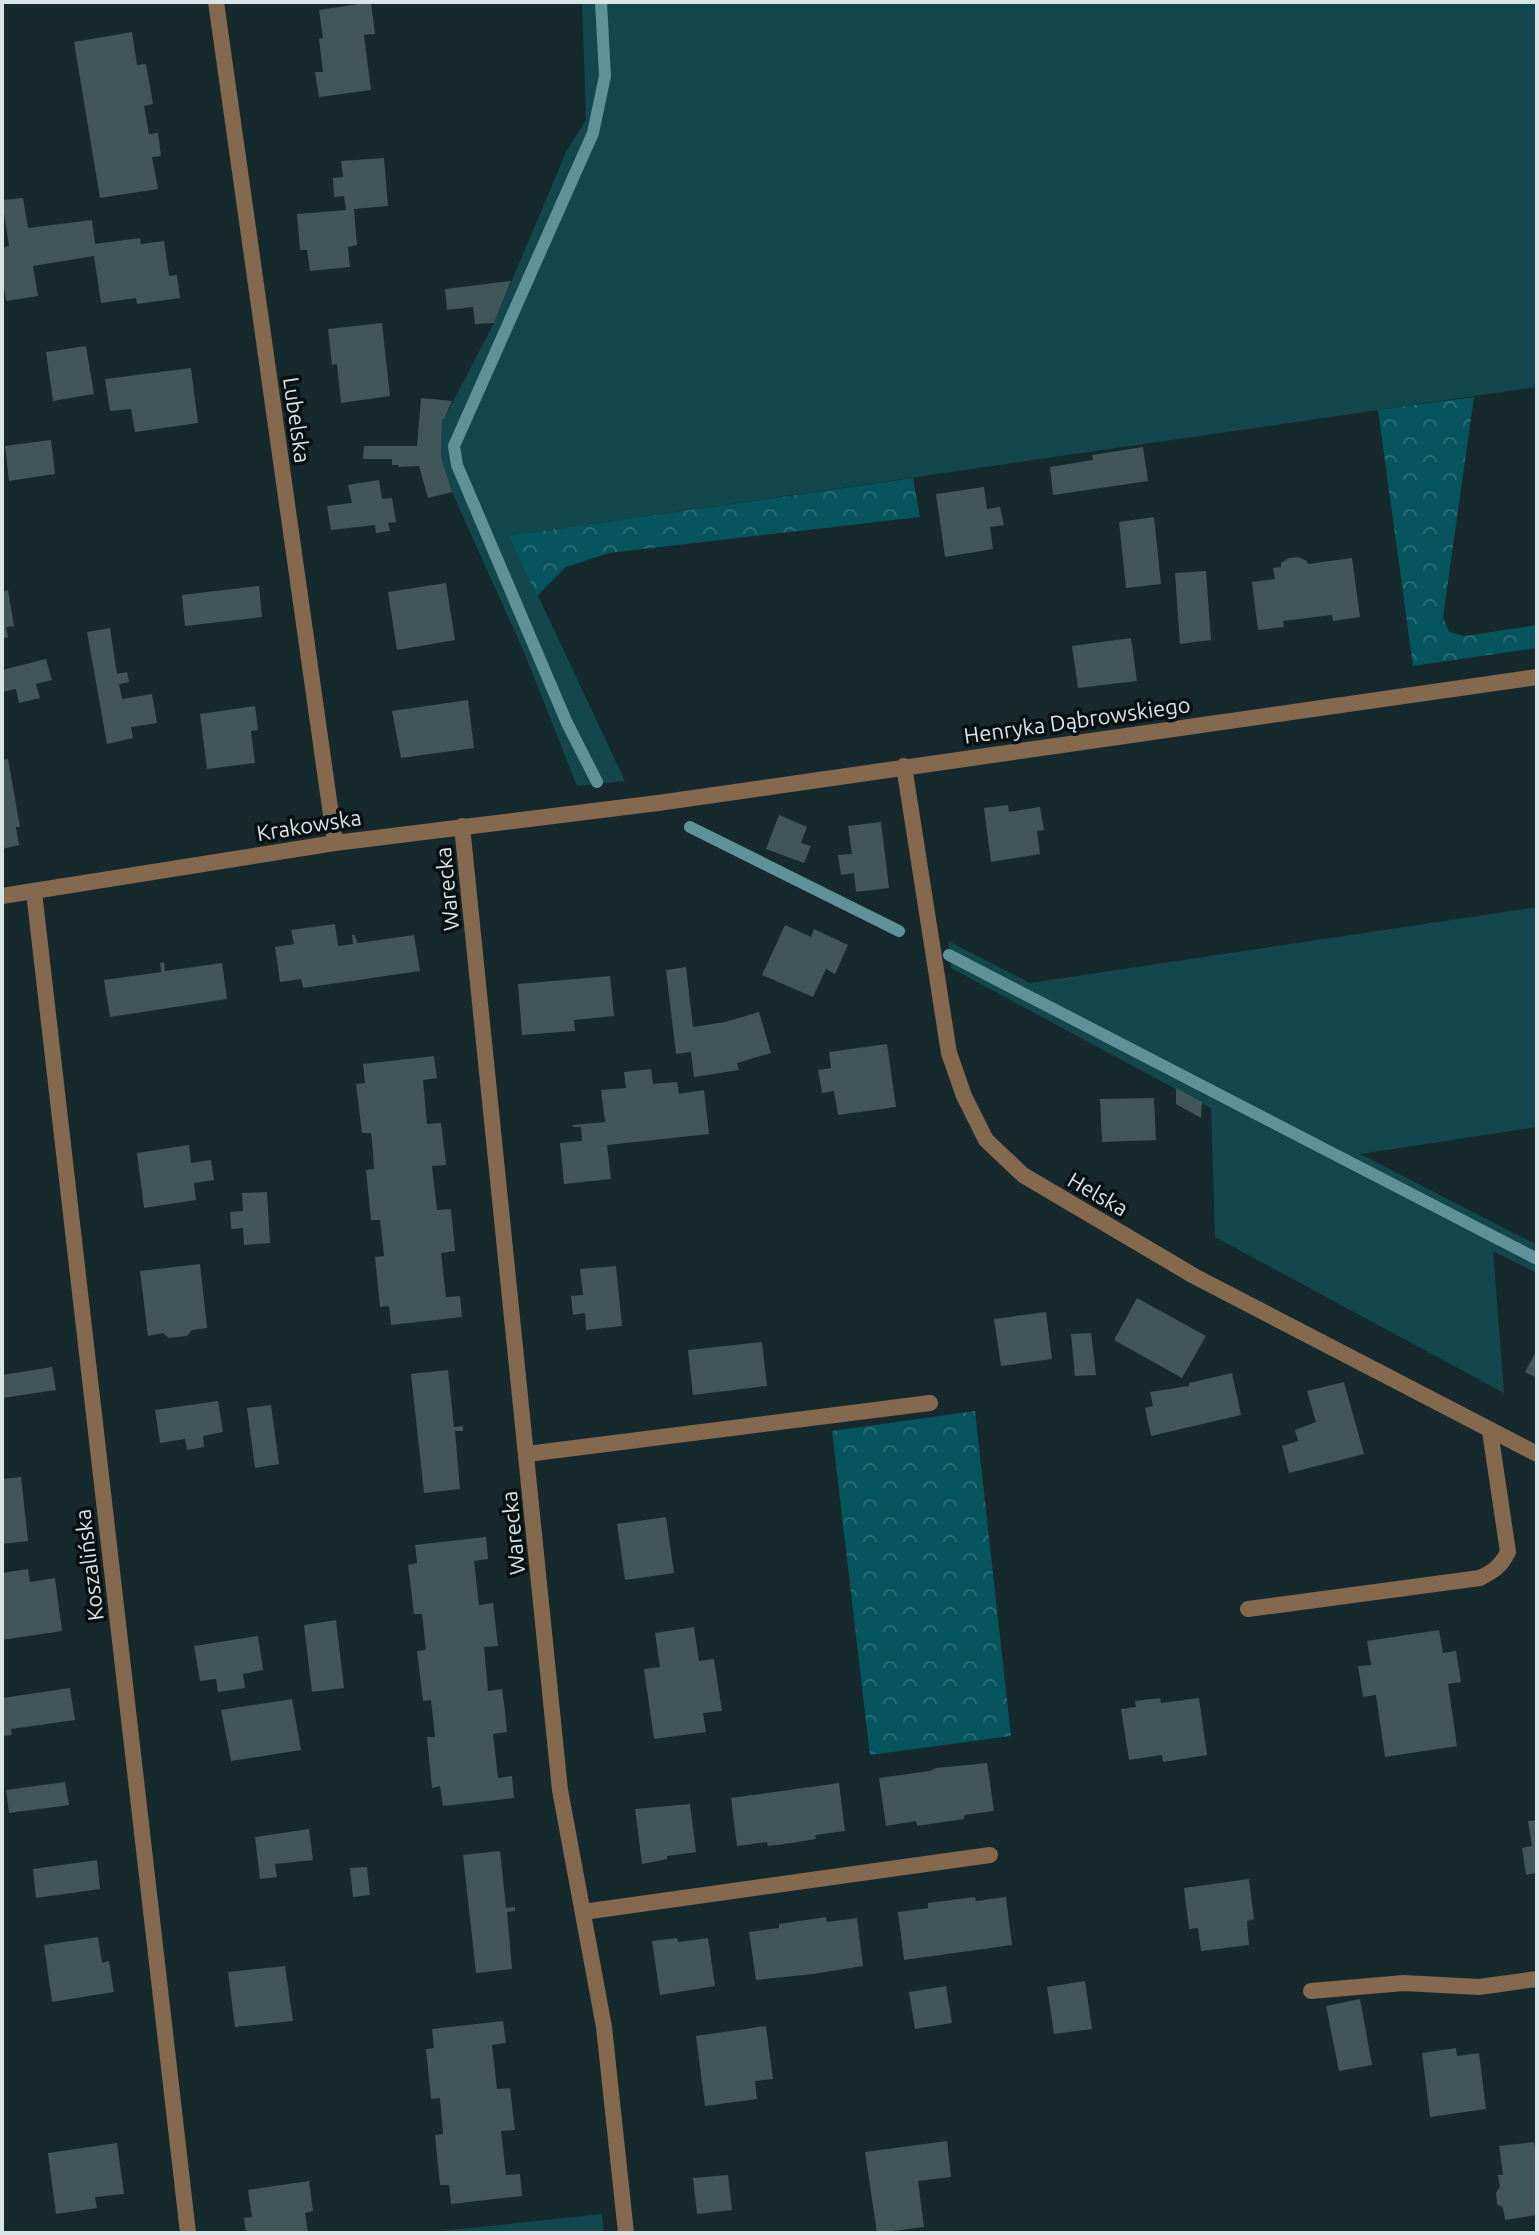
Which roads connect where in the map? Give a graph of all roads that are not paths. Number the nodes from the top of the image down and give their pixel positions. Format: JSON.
{"nodes":[{"id":1,"x":216,"y":2,"type":"edge"},
{"id":2,"x":1537,"y":677,"type":"edge"},
{"id":3,"x":904,"y":766,"type":"junction"},
{"id":4,"x":624,"y":807,"type":"joint"},
{"id":5,"x":462,"y":826,"type":"junction"},
{"id":6,"x":335,"y":843,"type":"junction"},
{"id":7,"x":34,"y":892,"type":"junction"},
{"id":8,"x":2,"y":896,"type":"edge"},
{"id":9,"x":930,"y":1403,"type":"dead end"},
{"id":10,"x":1490,"y":1431,"type":"junction"},
{"id":11,"x":527,"y":1454,"type":"junction"},
{"id":12,"x":1537,"y":1454,"type":"edge"},
{"id":13,"x":1248,"y":1609,"type":"dead end"},
{"id":14,"x":990,"y":1855,"type":"dead end"},
{"id":15,"x":583,"y":1912,"type":"junction"},
{"id":16,"x":1537,"y":1979,"type":"edge"},
{"id":17,"x":1311,"y":1991,"type":"dead end"},
{"id":18,"x":188,"y":2233,"type":"edge"},
{"id":19,"x":626,"y":2233,"type":"edge"}],
"edges":[{"from":1,"to":6,"type":"street","name":"Lubelska"},
{"from":2,"to":3,"type":"street","name":"Henryka Dąbrowskiego"},
{"from":3,"to":4,"type":"street","name":"Henryka Dąbrowskiego"},
{"from":3,"to":10,"type":"street","name":"Helska"},
{"from":4,"to":5,"type":"street","name":"Krakowska"},
{"from":5,"to":6,"type":"street","name":"Krakowska"},
{"from":5,"to":11,"type":"street","name":"Warecka"},
{"from":6,"to":7,"type":"street","name":"Krakowska"},
{"from":7,"to":8,"type":"street","name":"Krakowska"},
{"from":7,"to":18,"type":"street","name":"Koszalińska"},
{"from":9,"to":11,"type":"street"},
{"from":10,"to":12,"type":"street","name":"Helska"},
{"from":10,"to":13,"type":"street"},
{"from":11,"to":15,"type":"street","name":"Warecka"},
{"from":14,"to":15,"type":"street"},
{"from":15,"to":19,"type":"street","name":"Warecka"},
{"from":16,"to":17,"type":"street"}]}
